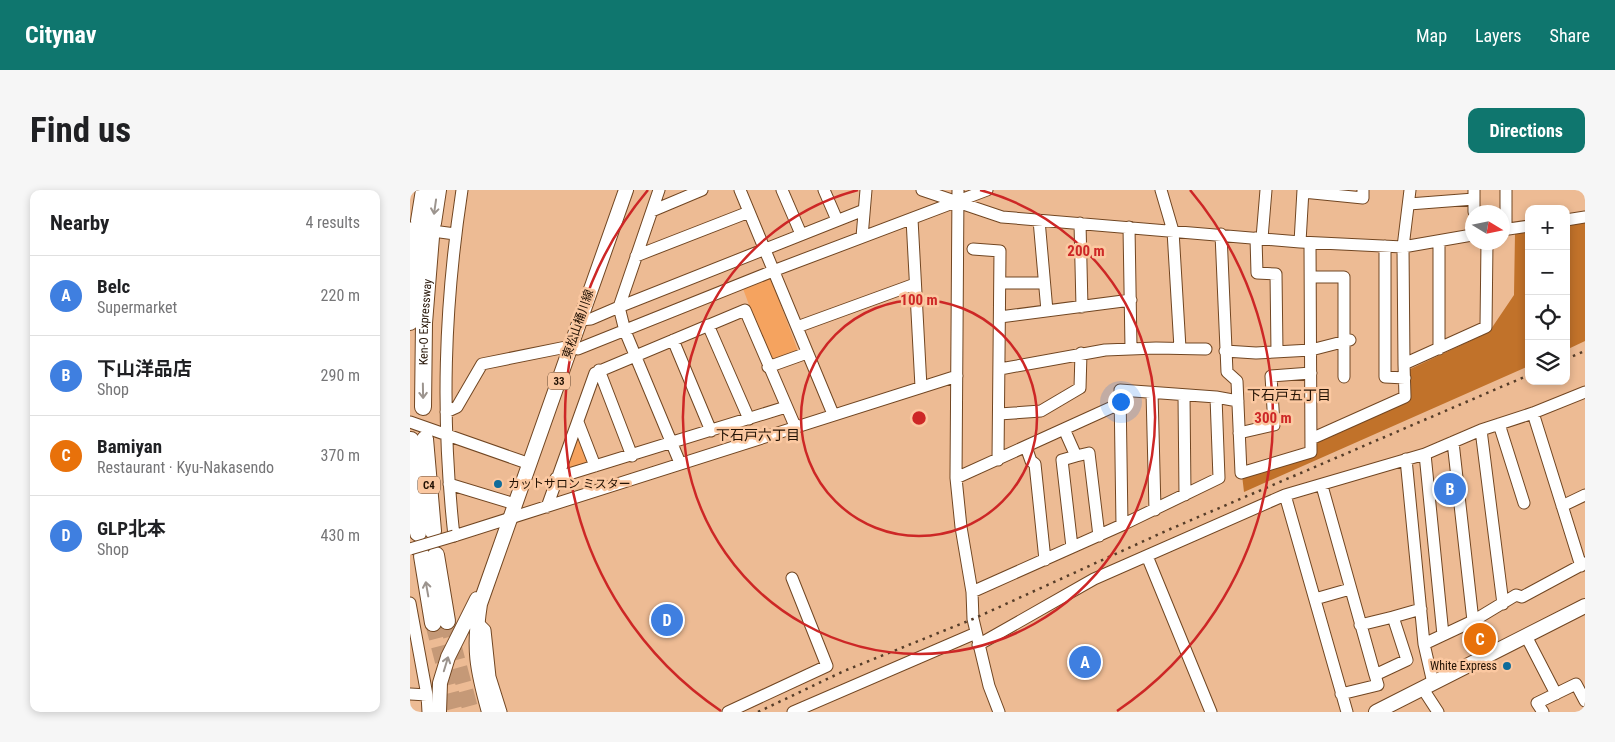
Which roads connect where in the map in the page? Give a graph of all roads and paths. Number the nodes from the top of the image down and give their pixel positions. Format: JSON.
{"nodes":[{"id":1,"x":424,"y":190,"type":"edge"},
{"id":2,"x":438,"y":190,"type":"edge"},
{"id":3,"x":462,"y":190,"type":"edge"},
{"id":4,"x":626,"y":190,"type":"edge"},
{"id":5,"x":660,"y":190,"type":"edge"},
{"id":6,"x":702,"y":190,"type":"edge"},
{"id":7,"x":740,"y":190,"type":"edge"},
{"id":8,"x":782,"y":190,"type":"edge"},
{"id":9,"x":824,"y":190,"type":"edge"},
{"id":10,"x":866,"y":190,"type":"edge"},
{"id":11,"x":922,"y":190,"type":"edge"},
{"id":12,"x":987,"y":190,"type":"edge"},
{"id":13,"x":1161,"y":190,"type":"edge"},
{"id":14,"x":1266,"y":190,"type":"edge"},
{"id":15,"x":1364,"y":190,"type":"edge"},
{"id":16,"x":1410,"y":190,"type":"edge"},
{"id":17,"x":1506,"y":190,"type":"edge"},
{"id":18,"x":1303,"y":191,"type":"edge"},
{"id":19,"x":1474,"y":194,"type":"edge"},
{"id":20,"x":958,"y":196,"type":"edge"},
{"id":21,"x":1408,"y":204,"type":"junction"},
{"id":22,"x":1505,"y":205,"type":"edge"},
{"id":23,"x":864,"y":210,"type":"junction"},
{"id":24,"x":652,"y":211,"type":"junction"},
{"id":25,"x":749,"y":212,"type":"junction"},
{"id":26,"x":1585,"y":217,"type":"edge"},
{"id":27,"x":912,"y":219,"type":"junction"},
{"id":28,"x":1570,"y":219,"type":"edge"},
{"id":29,"x":837,"y":220,"type":"junction"},
{"id":30,"x":1039,"y":220,"type":"junction"},
{"id":31,"x":1080,"y":223,"type":"junction"},
{"id":32,"x":1525,"y":226,"type":"edge"},
{"id":33,"x":1129,"y":227,"type":"junction"},
{"id":34,"x":1510,"y":228,"type":"edge"},
{"id":35,"x":422,"y":229,"type":"edge"},
{"id":36,"x":1173,"y":231,"type":"junction"},
{"id":37,"x":455,"y":234,"type":"junction"},
{"id":38,"x":801,"y":234,"type":"junction"},
{"id":39,"x":1222,"y":234,"type":"junction"},
{"id":40,"x":1465,"y":236,"type":"edge"},
{"id":41,"x":862,"y":237,"type":"junction"},
{"id":42,"x":1259,"y":238,"type":"junction"},
{"id":43,"x":1439,"y":241,"type":"junction"},
{"id":44,"x":1305,"y":242,"type":"junction"},
{"id":45,"x":1385,"y":246,"type":"junction"},
{"id":46,"x":1403,"y":247,"type":"junction"},
{"id":47,"x":764,"y":248,"type":"junction"},
{"id":48,"x":973,"y":248,"type":"dead end"},
{"id":49,"x":1487,"y":250,"type":"edge"},
{"id":50,"x":636,"y":256,"type":"junction"},
{"id":51,"x":773,"y":271,"type":"junction"},
{"id":52,"x":1310,"y":277,"type":"junction"},
{"id":53,"x":1000,"y":282,"type":"junction"},
{"id":54,"x":1044,"y":283,"type":"junction"},
{"id":55,"x":916,"y":284,"type":"junction"},
{"id":56,"x":1131,"y":300,"type":"junction"},
{"id":57,"x":619,"y":307,"type":"junction"},
{"id":58,"x":1082,"y":307,"type":"junction"},
{"id":59,"x":1047,"y":312,"type":"junction"},
{"id":60,"x":1000,"y":317,"type":"junction"},
{"id":61,"x":580,"y":320,"type":"junction"},
{"id":62,"x":410,"y":322,"type":"edge"},
{"id":63,"x":708,"y":325,"type":"junction"},
{"id":64,"x":797,"y":327,"type":"junction"},
{"id":65,"x":625,"y":331,"type":"junction"},
{"id":66,"x":673,"y":340,"type":"junction"},
{"id":67,"x":1348,"y":340,"type":"junction"},
{"id":68,"x":571,"y":346,"type":"junction"},
{"id":69,"x":1131,"y":348,"type":"junction"},
{"id":70,"x":1180,"y":348,"type":"junction"},
{"id":71,"x":1439,"y":349,"type":"junction"},
{"id":72,"x":1206,"y":350,"type":"dead end"},
{"id":73,"x":1306,"y":350,"type":"junction"},
{"id":74,"x":1225,"y":351,"type":"junction"},
{"id":75,"x":1277,"y":352,"type":"junction"},
{"id":76,"x":808,"y":353,"type":"junction"},
{"id":77,"x":1081,"y":353,"type":"junction"},
{"id":78,"x":636,"y":355,"type":"junction"},
{"id":79,"x":1404,"y":364,"type":"junction"},
{"id":80,"x":768,"y":368,"type":"junction"},
{"id":81,"x":1000,"y":369,"type":"junction"},
{"id":82,"x":599,"y":370,"type":"junction"},
{"id":83,"x":1311,"y":373,"type":"junction"},
{"id":84,"x":957,"y":376,"type":"junction"},
{"id":85,"x":1344,"y":377,"type":"dead end"},
{"id":86,"x":1405,"y":378,"type":"junction"},
{"id":87,"x":921,"y":387,"type":"junction"},
{"id":88,"x":1152,"y":392,"type":"junction"},
{"id":89,"x":1585,"y":392,"type":"edge"},
{"id":90,"x":1184,"y":395,"type":"junction"},
{"id":91,"x":1216,"y":397,"type":"junction"},
{"id":92,"x":1238,"y":401,"type":"junction"},
{"id":93,"x":1119,"y":404,"type":"junction"},
{"id":94,"x":423,"y":407,"type":"dead end"},
{"id":95,"x":786,"y":407,"type":"junction"},
{"id":96,"x":446,"y":412,"type":"junction"},
{"id":97,"x":1533,"y":413,"type":"junction"},
{"id":98,"x":833,"y":414,"type":"junction"},
{"id":99,"x":999,"y":414,"type":"junction"},
{"id":100,"x":749,"y":419,"type":"junction"},
{"id":101,"x":410,"y":422,"type":"edge"},
{"id":102,"x":578,"y":422,"type":"junction"},
{"id":103,"x":1498,"y":424,"type":"junction"},
{"id":104,"x":795,"y":426,"type":"junction"},
{"id":105,"x":1064,"y":429,"type":"junction"},
{"id":106,"x":1482,"y":430,"type":"junction"},
{"id":107,"x":712,"y":431,"type":"junction"},
{"id":108,"x":1239,"y":433,"type":"junction"},
{"id":109,"x":445,"y":435,"type":"junction"},
{"id":110,"x":1312,"y":438,"type":"junction"},
{"id":111,"x":418,"y":440,"type":"edge"},
{"id":112,"x":1454,"y":442,"type":"junction"},
{"id":113,"x":673,"y":443,"type":"junction"},
{"id":114,"x":1026,"y":447,"type":"junction"},
{"id":115,"x":1426,"y":454,"type":"junction"},
{"id":116,"x":632,"y":456,"type":"junction"},
{"id":117,"x":1076,"y":456,"type":"junction"},
{"id":118,"x":1406,"y":459,"type":"junction"},
{"id":119,"x":998,"y":460,"type":"junction"},
{"id":120,"x":680,"y":463,"type":"junction"},
{"id":121,"x":530,"y":464,"type":"junction"},
{"id":122,"x":595,"y":466,"type":"junction"},
{"id":123,"x":556,"y":478,"type":"junction"},
{"id":124,"x":956,"y":478,"type":"junction"},
{"id":125,"x":449,"y":484,"type":"junction"},
{"id":126,"x":1322,"y":486,"type":"junction"},
{"id":127,"x":1185,"y":495,"type":"junction"},
{"id":128,"x":1285,"y":495,"type":"junction"},
{"id":129,"x":1585,"y":496,"type":"edge"},
{"id":130,"x":1524,"y":503,"type":"dead end"},
{"id":131,"x":515,"y":504,"type":"junction"},
{"id":132,"x":547,"y":506,"type":"junction"},
{"id":133,"x":1562,"y":506,"type":"junction"},
{"id":134,"x":1155,"y":510,"type":"junction"},
{"id":135,"x":509,"y":520,"type":"junction"},
{"id":136,"x":1122,"y":526,"type":"junction"},
{"id":137,"x":425,"y":532,"type":"dead end"},
{"id":138,"x":454,"y":536,"type":"junction"},
{"id":139,"x":1098,"y":536,"type":"junction"},
{"id":140,"x":1072,"y":547,"type":"junction"},
{"id":141,"x":423,"y":553,"type":"edge"},
{"id":142,"x":1147,"y":556,"type":"junction"},
{"id":143,"x":1045,"y":560,"type":"junction"},
{"id":144,"x":1583,"y":564,"type":"edge"},
{"id":145,"x":490,"y":572,"type":"junction"},
{"id":146,"x":792,"y":578,"type":"dead end"},
{"id":147,"x":1350,"y":589,"type":"junction"},
{"id":148,"x":972,"y":592,"type":"junction"},
{"id":149,"x":1315,"y":599,"type":"junction"},
{"id":150,"x":410,"y":603,"type":"edge"},
{"id":151,"x":1502,"y":604,"type":"junction"},
{"id":152,"x":1585,"y":606,"type":"edge"},
{"id":153,"x":1421,"y":609,"type":"junction"},
{"id":154,"x":1393,"y":617,"type":"junction"},
{"id":155,"x":1473,"y":621,"type":"junction"},
{"id":156,"x":440,"y":622,"type":"tunnel mouth"},
{"id":157,"x":477,"y":622,"type":"junction"},
{"id":158,"x":1360,"y":625,"type":"junction"},
{"id":159,"x":1444,"y":635,"type":"junction"},
{"id":160,"x":1526,"y":636,"type":"junction"},
{"id":161,"x":977,"y":639,"type":"junction"},
{"id":162,"x":1424,"y":644,"type":"junction"},
{"id":163,"x":1375,"y":675,"type":"junction"},
{"id":164,"x":1428,"y":686,"type":"junction"},
{"id":165,"x":410,"y":694,"type":"edge"},
{"id":166,"x":1341,"y":694,"type":"junction"},
{"id":167,"x":1556,"y":694,"type":"junction"},
{"id":168,"x":428,"y":695,"type":"junction"},
{"id":169,"x":1585,"y":701,"type":"edge"},
{"id":170,"x":428,"y":712,"type":"edge"},
{"id":171,"x":439,"y":712,"type":"edge"},
{"id":172,"x":489,"y":712,"type":"edge"},
{"id":173,"x":500,"y":712,"type":"edge"},
{"id":174,"x":728,"y":712,"type":"edge"},
{"id":175,"x":793,"y":712,"type":"edge"},
{"id":176,"x":999,"y":712,"type":"edge"},
{"id":177,"x":1211,"y":712,"type":"edge"},
{"id":178,"x":1347,"y":712,"type":"edge"},
{"id":179,"x":1376,"y":712,"type":"edge"},
{"id":180,"x":1438,"y":712,"type":"edge"},
{"id":181,"x":1543,"y":712,"type":"edge"}],
"edges":[{"from":1,"to":35,"type":"highway","name":"Ken-O Expressway"},
{"from":2,"to":35,"type":"highway","name":"Ken-O Expressway","one_way":true},
{"from":3,"to":37,"type":"street"},
{"from":4,"to":61,"type":"main road","name":"東松山桶川線","number":"33"},
{"from":5,"to":24,"type":"street"},
{"from":6,"to":24,"type":"street"},
{"from":7,"to":25,"type":"street"},
{"from":8,"to":38,"type":"street"},
{"from":9,"to":29,"type":"street"},
{"from":10,"to":23,"type":"street"},
{"from":11,"to":20,"type":"street"},
{"from":12,"to":20,"type":"street"},
{"from":13,"to":36,"type":"street"},
{"from":14,"to":42,"type":"street"},
{"from":15,"to":18,"type":"street"},
{"from":16,"to":21,"type":"street"},
{"from":17,"to":22,"type":"street"},
{"from":18,"to":44,"type":"street"},
{"from":19,"to":21,"type":"street"},
{"from":20,"to":27,"type":"street"},
{"from":20,"to":30,"type":"street"},
{"from":20,"to":84,"type":"street"},
{"from":21,"to":46,"type":"street"},
{"from":23,"to":29,"type":"street"},
{"from":23,"to":41,"type":"street"},
{"from":24,"to":50,"type":"street"},
{"from":25,"to":47,"type":"street"},
{"from":25,"to":50,"type":"street"},
{"from":26,"to":28,"type":"street"},
{"from":27,"to":41,"type":"street"},
{"from":27,"to":55,"type":"street"},
{"from":29,"to":38,"type":"street"},
{"from":30,"to":31,"type":"street"},
{"from":30,"to":54,"type":"street"},
{"from":31,"to":33,"type":"street"},
{"from":31,"to":58,"type":"street"},
{"from":32,"to":34,"type":"street"},
{"from":33,"to":36,"type":"street"},
{"from":33,"to":56,"type":"street"},
{"from":35,"to":37,"type":"street"},
{"from":35,"to":62,"type":"highway","name":"Ken-O Expressway"},
{"from":35,"to":94,"type":"highway","name":"Ken-O Expressway","one_way":true},
{"from":36,"to":39,"type":"street"},
{"from":36,"to":70,"type":"street"},
{"from":37,"to":96,"type":"street"},
{"from":38,"to":47,"type":"street"},
{"from":39,"to":42,"type":"street"},
{"from":39,"to":74,"type":"street"},
{"from":40,"to":43,"type":"street"},
{"from":41,"to":51,"type":"street"},
{"from":42,"to":44,"type":"street"},
{"from":42,"to":75,"type":"street"},
{"from":43,"to":46,"type":"street"},
{"from":43,"to":71,"type":"street"},
{"from":44,"to":45,"type":"street"},
{"from":44,"to":52,"type":"street"},
{"from":45,"to":46,"type":"street"},
{"from":45,"to":86,"type":"street"},
{"from":46,"to":79,"type":"street"},
{"from":47,"to":51,"type":"street"},
{"from":47,"to":57,"type":"street"},
{"from":48,"to":53,"type":"street"},
{"from":49,"to":71,"type":"street"},
{"from":50,"to":57,"type":"street"},
{"from":51,"to":64,"type":"street"},
{"from":51,"to":65,"type":"street"},
{"from":52,"to":67,"type":"street"},
{"from":52,"to":73,"type":"street"},
{"from":53,"to":54,"type":"street"},
{"from":53,"to":60,"type":"street"},
{"from":54,"to":59,"type":"street"},
{"from":55,"to":64,"type":"street"},
{"from":55,"to":87,"type":"street"},
{"from":56,"to":58,"type":"street"},
{"from":56,"to":69,"type":"street"},
{"from":57,"to":61,"type":"street"},
{"from":57,"to":65,"type":"street"},
{"from":58,"to":59,"type":"street"},
{"from":59,"to":60,"type":"street"},
{"from":60,"to":81,"type":"street"},
{"from":61,"to":68,"type":"main road","name":"東松山桶川線","number":"33"},
{"from":63,"to":66,"type":"street"},
{"from":63,"to":80,"type":"street"},
{"from":63,"to":100,"type":"street"},
{"from":64,"to":76,"type":"street"},
{"from":65,"to":68,"type":"street"},
{"from":65,"to":78,"type":"street"},
{"from":66,"to":78,"type":"street"},
{"from":66,"to":107,"type":"street"},
{"from":67,"to":73,"type":"street"},
{"from":67,"to":85,"type":"street"},
{"from":68,"to":96,"type":"street"},
{"from":68,"to":121,"type":"main road","name":"東松山桶川線","number":"33"},
{"from":69,"to":70,"type":"street"},
{"from":69,"to":77,"type":"street"},
{"from":70,"to":72,"type":"street"},
{"from":71,"to":79,"type":"street"},
{"from":73,"to":75,"type":"street"},
{"from":73,"to":83,"type":"street"},
{"from":74,"to":75,"type":"street"},
{"from":74,"to":92,"type":"street"},
{"from":76,"to":80,"type":"street"},
{"from":76,"to":98,"type":"street"},
{"from":77,"to":81,"type":"street"},
{"from":77,"to":99,"type":"street"},
{"from":78,"to":82,"type":"street"},
{"from":78,"to":113,"type":"street"},
{"from":79,"to":86,"type":"street"},
{"from":80,"to":95,"type":"street"},
{"from":81,"to":99,"type":"street"},
{"from":82,"to":102,"type":"street"},
{"from":82,"to":116,"type":"street"},
{"from":83,"to":108,"type":"street"},
{"from":83,"to":110,"type":"street"},
{"from":84,"to":87,"type":"street"},
{"from":84,"to":124,"type":"street"},
{"from":86,"to":110,"type":"street"},
{"from":87,"to":98,"type":"street"},
{"from":88,"to":90,"type":"street"},
{"from":88,"to":93,"type":"street"},
{"from":88,"to":134,"type":"street"},
{"from":89,"to":97,"type":"street"},
{"from":90,"to":91,"type":"street"},
{"from":90,"to":127,"type":"street"},
{"from":91,"to":92,"type":"street"},
{"from":91,"to":127,"type":"street"},
{"from":92,"to":108,"type":"street"},
{"from":93,"to":105,"type":"street"},
{"from":93,"to":136,"type":"street"},
{"from":95,"to":100,"type":"street"},
{"from":95,"to":104,"type":"street"},
{"from":96,"to":109,"type":"street"},
{"from":97,"to":103,"type":"street"},
{"from":97,"to":133,"type":"street"},
{"from":98,"to":104,"type":"street"},
{"from":99,"to":119,"type":"street"},
{"from":100,"to":107,"type":"street"},
{"from":101,"to":109,"type":"street"},
{"from":102,"to":122,"type":"street"},
{"from":102,"to":123,"type":"street"},
{"from":103,"to":106,"type":"street"},
{"from":103,"to":130,"type":"street"},
{"from":104,"to":120,"type":"street"},
{"from":105,"to":114,"type":"street"},
{"from":105,"to":117,"type":"street"},
{"from":106,"to":112,"type":"street"},
{"from":106,"to":151,"type":"street"},
{"from":107,"to":113,"type":"street"},
{"from":108,"to":110,"type":"street"},
{"from":109,"to":121,"type":"street"},
{"from":109,"to":125,"type":"street"},
{"from":111,"to":137,"type":"highway","number":"C4"},
{"from":112,"to":115,"type":"street"},
{"from":112,"to":155,"type":"street"},
{"from":113,"to":116,"type":"street"},
{"from":113,"to":120,"type":"street"},
{"from":114,"to":119,"type":"street"},
{"from":114,"to":143,"type":"street"},
{"from":115,"to":118,"type":"street"},
{"from":115,"to":159,"type":"street"},
{"from":116,"to":122,"type":"street"},
{"from":117,"to":139,"type":"street"},
{"from":117,"to":140,"type":"street"},
{"from":118,"to":126,"type":"street"},
{"from":118,"to":153,"type":"street"},
{"from":119,"to":124,"type":"street"},
{"from":120,"to":132,"type":"street"},
{"from":121,"to":131,"type":"main road","name":"東松山桶川線","number":"33"},
{"from":122,"to":123,"type":"street"},
{"from":123,"to":132,"type":"street"},
{"from":124,"to":148,"type":"street"},
{"from":125,"to":131,"type":"street"},
{"from":125,"to":138,"type":"street"},
{"from":126,"to":128,"type":"street"},
{"from":126,"to":147,"type":"street"},
{"from":127,"to":134,"type":"street"},
{"from":128,"to":142,"type":"street"},
{"from":128,"to":149,"type":"street"},
{"from":129,"to":133,"type":"street"},
{"from":131,"to":135,"type":"main road","name":"東松山桶川線","number":"33"},
{"from":132,"to":135,"type":"street"},
{"from":133,"to":144,"type":"street"},
{"from":134,"to":136,"type":"street"},
{"from":135,"to":138,"type":"street"},
{"from":135,"to":145,"type":"main road","name":"東松山桶川線","number":"33"},
{"from":136,"to":139,"type":"street"},
{"from":138,"to":141,"type":"street","bridge":true},
{"from":139,"to":140,"type":"street"},
{"from":140,"to":143,"type":"street"},
{"from":141,"to":156,"type":"highway"},
{"from":142,"to":161,"type":"street"},
{"from":142,"to":177,"type":"street"},
{"from":143,"to":148,"type":"street"},
{"from":144,"to":151,"type":"street"},
{"from":145,"to":157,"type":"main road","name":"東松山桶川線","number":"33"},
{"from":171,"to":145,"type":"main road","name":"東松山桶川線","number":"33","one_way":true},
{"from":146,"to":174,"type":"street"},
{"from":147,"to":149,"type":"street"},
{"from":147,"to":158,"type":"street"},
{"from":148,"to":161,"type":"street"},
{"from":149,"to":166,"type":"street"},
{"from":150,"to":168,"type":"street"},
{"from":151,"to":155,"type":"street"},
{"from":152,"to":160,"type":"main road"},
{"from":153,"to":154,"type":"street"},
{"from":153,"to":162,"type":"street"},
{"from":154,"to":158,"type":"street"},
{"from":154,"to":163,"type":"street"},
{"from":155,"to":159,"type":"street"},
{"from":157,"to":172,"type":"main road","name":"東松山桶川線","number":"33"},
{"from":157,"to":173,"type":"street"},
{"from":158,"to":163,"type":"street"},
{"from":159,"to":162,"type":"street"},
{"from":160,"to":164,"type":"main road"},
{"from":160,"to":167,"type":"street"},
{"from":161,"to":175,"type":"street"},
{"from":161,"to":176,"type":"street"},
{"from":162,"to":164,"type":"street"},
{"from":163,"to":166,"type":"street"},
{"from":164,"to":179,"type":"main road"},
{"from":164,"to":180,"type":"street"},
{"from":165,"to":168,"type":"street"},
{"from":166,"to":178,"type":"street"},
{"from":167,"to":169,"type":"street"},
{"from":167,"to":181,"type":"street"},
{"from":168,"to":170,"type":"street"}]}
